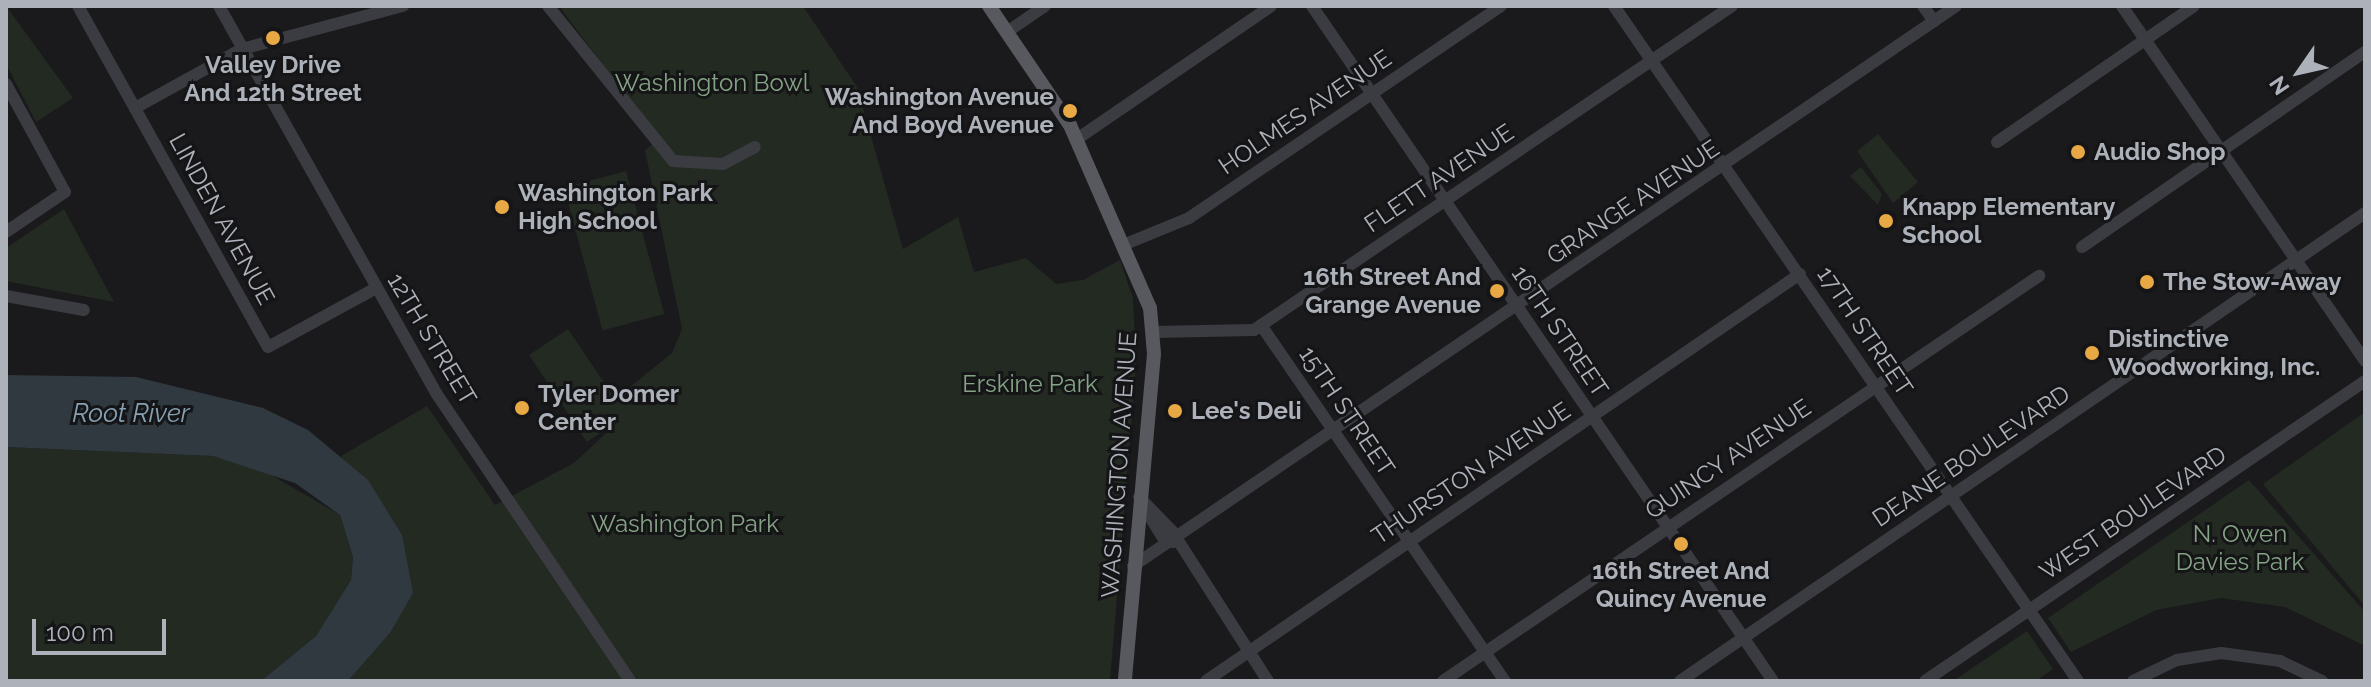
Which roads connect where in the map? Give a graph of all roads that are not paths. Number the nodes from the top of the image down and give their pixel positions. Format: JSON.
{"nodes":[{"id":1,"x":78,"y":6,"type":"edge"},
{"id":2,"x":219,"y":6,"type":"edge"},
{"id":3,"x":403,"y":6,"type":"edge"},
{"id":4,"x":548,"y":6,"type":"edge"},
{"id":5,"x":989,"y":6,"type":"edge"},
{"id":6,"x":1045,"y":6,"type":"edge"},
{"id":7,"x":1271,"y":6,"type":"edge"},
{"id":8,"x":1312,"y":6,"type":"edge"},
{"id":9,"x":1501,"y":6,"type":"edge"},
{"id":10,"x":1614,"y":6,"type":"edge"},
{"id":11,"x":1732,"y":6,"type":"edge"},
{"id":12,"x":1923,"y":6,"type":"edge"},
{"id":13,"x":1956,"y":6,"type":"edge"},
{"id":14,"x":2122,"y":6,"type":"edge"},
{"id":15,"x":2194,"y":6,"type":"edge"},
{"id":16,"x":363,"y":11,"type":"edge"},
{"id":17,"x":1934,"y":21,"type":"junction"},
{"id":18,"x":1007,"y":32,"type":"junction"},
{"id":19,"x":2145,"y":39,"type":"junction"},
{"id":20,"x":242,"y":49,"type":"junction"},
{"id":21,"x":2365,"y":52,"type":"edge"},
{"id":22,"x":1652,"y":61,"type":"junction"},
{"id":23,"x":6,"y":84,"type":"edge"},
{"id":24,"x":1372,"y":93,"type":"junction"},
{"id":25,"x":135,"y":108,"type":"junction"},
{"id":26,"x":1077,"y":139,"type":"junction"},
{"id":27,"x":1997,"y":142,"type":"dead end"},
{"id":28,"x":755,"y":147,"type":"dead end"},
{"id":29,"x":2221,"y":152,"type":"junction"},
{"id":30,"x":1725,"y":167,"type":"junction"},
{"id":31,"x":1444,"y":200,"type":"junction"},
{"id":32,"x":2365,"y":213,"type":"edge"},
{"id":33,"x":6,"y":232,"type":"edge"},
{"id":34,"x":1128,"y":243,"type":"junction"},
{"id":35,"x":2082,"y":247,"type":"dead end"},
{"id":36,"x":2296,"y":260,"type":"junction"},
{"id":37,"x":1800,"y":274,"type":"junction"},
{"id":38,"x":2039,"y":276,"type":"dead end"},
{"id":39,"x":376,"y":288,"type":"junction"},
{"id":40,"x":6,"y":296,"type":"edge"},
{"id":41,"x":1517,"y":306,"type":"junction"},
{"id":42,"x":84,"y":310,"type":"dead end"},
{"id":43,"x":1261,"y":325,"type":"junction"},
{"id":44,"x":1153,"y":332,"type":"junction"},
{"id":45,"x":2365,"y":361,"type":"edge"},
{"id":46,"x":2365,"y":381,"type":"edge"},
{"id":47,"x":1876,"y":385,"type":"junction"},
{"id":48,"x":1592,"y":417,"type":"junction"},
{"id":49,"x":1334,"y":431,"type":"junction"},
{"id":50,"x":1951,"y":495,"type":"junction"},
{"id":51,"x":1139,"y":497,"type":"junction"},
{"id":52,"x":1668,"y":527,"type":"junction"},
{"id":53,"x":1410,"y":541,"type":"junction"},
{"id":54,"x":1173,"y":542,"type":"junction"},
{"id":55,"x":1133,"y":566,"type":"junction"},
{"id":56,"x":2029,"y":610,"type":"junction"},
{"id":57,"x":1743,"y":638,"type":"junction"},
{"id":58,"x":1248,"y":652,"type":"junction"},
{"id":59,"x":1485,"y":652,"type":"junction"},
{"id":60,"x":2135,"y":680,"type":"edge"},
{"id":61,"x":630,"y":681,"type":"edge"},
{"id":62,"x":1125,"y":681,"type":"edge"},
{"id":63,"x":1206,"y":681,"type":"edge"},
{"id":64,"x":1268,"y":681,"type":"edge"},
{"id":65,"x":1443,"y":681,"type":"edge"},
{"id":66,"x":1505,"y":681,"type":"edge"},
{"id":67,"x":1680,"y":681,"type":"edge"},
{"id":68,"x":1773,"y":681,"type":"edge"},
{"id":69,"x":1925,"y":681,"type":"edge"},
{"id":70,"x":2078,"y":681,"type":"edge"},
{"id":71,"x":2322,"y":681,"type":"edge"}],
"edges":[{"from":1,"to":25,"type":"street","name":"LINDEN AVENUE"},
{"from":2,"to":20,"type":"street","name":"12TH STREET"},
{"from":3,"to":16,"type":"street"},
{"from":4,"to":28,"type":"street"},
{"from":5,"to":18,"type":"main road","name":"WASHINGTON AVENUE"},
{"from":6,"to":18,"type":"street"},
{"from":7,"to":26,"type":"street"},
{"from":8,"to":24,"type":"street","name":"16TH STREET"},
{"from":9,"to":24,"type":"street","name":"HOLMES AVENUE"},
{"from":10,"to":22,"type":"street","name":"17TH STREET"},
{"from":11,"to":22,"type":"street","name":"FLETT AVENUE"},
{"from":12,"to":17,"type":"street"},
{"from":13,"to":17,"type":"street","name":"GRANGE AVENUE"},
{"from":14,"to":19,"type":"street"},
{"from":15,"to":19,"type":"street"},
{"from":16,"to":20,"type":"street"},
{"from":17,"to":30,"type":"street","name":"GRANGE AVENUE"},
{"from":18,"to":26,"type":"main road","name":"WASHINGTON AVENUE"},
{"from":19,"to":27,"type":"street"},
{"from":19,"to":29,"type":"street"},
{"from":20,"to":25,"type":"street"},
{"from":20,"to":39,"type":"street","name":"12TH STREET"},
{"from":21,"to":29,"type":"street"},
{"from":22,"to":30,"type":"street","name":"17TH STREET"},
{"from":22,"to":31,"type":"street","name":"FLETT AVENUE"},
{"from":23,"to":33,"type":"street"},
{"from":24,"to":31,"type":"street","name":"16TH STREET"},
{"from":24,"to":34,"type":"street","name":"HOLMES AVENUE"},
{"from":25,"to":39,"type":"street","name":"LINDEN AVENUE"},
{"from":26,"to":34,"type":"main road","name":"WASHINGTON AVENUE"},
{"from":29,"to":35,"type":"street"},
{"from":29,"to":36,"type":"street"},
{"from":30,"to":37,"type":"street","name":"17TH STREET"},
{"from":30,"to":41,"type":"street","name":"GRANGE AVENUE"},
{"from":31,"to":41,"type":"street","name":"16TH STREET"},
{"from":31,"to":43,"type":"street","name":"FLETT AVENUE"},
{"from":32,"to":36,"type":"street","name":"DEANE BOULEVARD"},
{"from":34,"to":44,"type":"main road","name":"WASHINGTON AVENUE"},
{"from":36,"to":45,"type":"street"},
{"from":36,"to":50,"type":"street","name":"DEANE BOULEVARD"},
{"from":37,"to":47,"type":"street","name":"17TH STREET"},
{"from":37,"to":48,"type":"street","name":"THURSTON AVENUE"},
{"from":38,"to":47,"type":"street","name":"QUINCY AVENUE"},
{"from":39,"to":61,"type":"street","name":"12TH STREET"},
{"from":40,"to":42,"type":"street"},
{"from":41,"to":48,"type":"street","name":"16TH STREET"},
{"from":41,"to":49,"type":"street","name":"GRANGE AVENUE"},
{"from":43,"to":44,"type":"street"},
{"from":43,"to":49,"type":"street","name":"15TH STREET"},
{"from":44,"to":51,"type":"main road","name":"WASHINGTON AVENUE"},
{"from":46,"to":56,"type":"street","name":"WEST BOULEVARD"},
{"from":47,"to":50,"type":"street","name":"17TH STREET"},
{"from":47,"to":52,"type":"street","name":"QUINCY AVENUE"},
{"from":48,"to":52,"type":"street","name":"16TH STREET"},
{"from":48,"to":53,"type":"street","name":"THURSTON AVENUE"},
{"from":49,"to":53,"type":"street","name":"15TH STREET"},
{"from":49,"to":54,"type":"street","name":"GRANGE AVENUE"},
{"from":50,"to":56,"type":"street","name":"17TH STREET"},
{"from":50,"to":57,"type":"street","name":"DEANE BOULEVARD"},
{"from":51,"to":54,"type":"street"},
{"from":51,"to":55,"type":"main road","name":"WASHINGTON AVENUE"},
{"from":52,"to":57,"type":"street","name":"16TH STREET"},
{"from":52,"to":59,"type":"street","name":"QUINCY AVENUE"},
{"from":53,"to":58,"type":"street","name":"THURSTON AVENUE"},
{"from":53,"to":59,"type":"street","name":"15TH STREET"},
{"from":54,"to":55,"type":"street","name":"GRANGE AVENUE"},
{"from":54,"to":58,"type":"street"},
{"from":55,"to":62,"type":"main road","name":"WASHINGTON AVENUE"},
{"from":56,"to":69,"type":"street","name":"WEST BOULEVARD"},
{"from":56,"to":70,"type":"street","name":"17TH STREET"},
{"from":57,"to":67,"type":"street","name":"DEANE BOULEVARD"},
{"from":57,"to":68,"type":"street","name":"16TH STREET"},
{"from":58,"to":63,"type":"street","name":"THURSTON AVENUE"},
{"from":58,"to":64,"type":"street"},
{"from":59,"to":65,"type":"street","name":"QUINCY AVENUE"},
{"from":59,"to":66,"type":"street","name":"15TH STREET"},
{"from":60,"to":71,"type":"street"}]}
